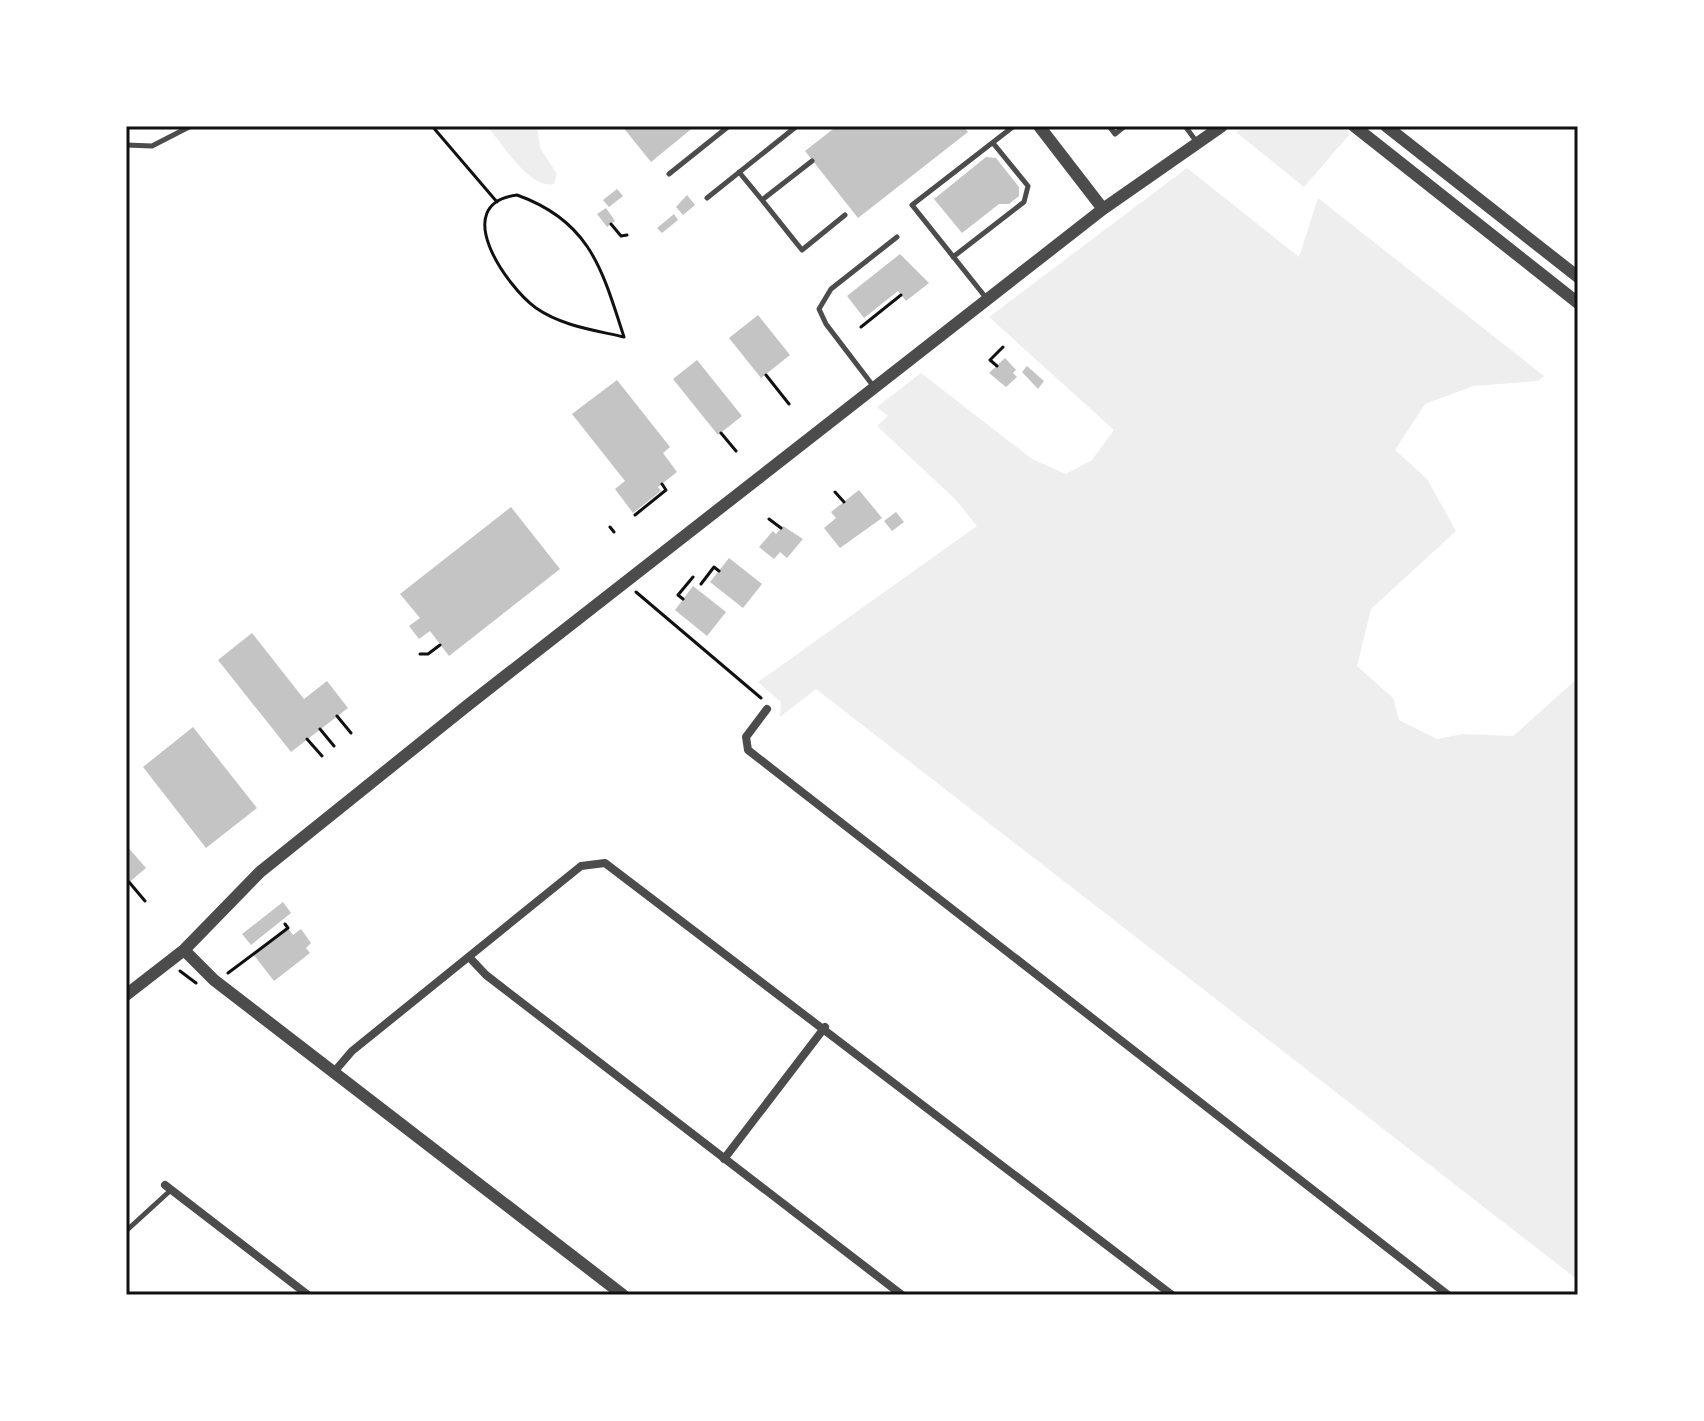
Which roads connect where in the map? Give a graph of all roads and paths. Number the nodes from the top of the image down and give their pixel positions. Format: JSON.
{"nodes":[{"id":1,"x":191,"y":126,"type":"edge"},
{"id":2,"x":432,"y":126,"type":"edge"},
{"id":3,"x":729,"y":126,"type":"edge"},
{"id":4,"x":797,"y":126,"type":"edge"},
{"id":5,"x":1014,"y":126,"type":"edge"},
{"id":6,"x":1039,"y":126,"type":"edge"},
{"id":7,"x":1109,"y":126,"type":"edge"},
{"id":8,"x":1125,"y":126,"type":"edge"},
{"id":9,"x":1185,"y":126,"type":"edge"},
{"id":10,"x":1222,"y":126,"type":"edge"},
{"id":11,"x":1354,"y":126,"type":"edge"},
{"id":12,"x":1386,"y":126,"type":"edge"},
{"id":13,"x":993,"y":143,"type":"junction"},
{"id":14,"x":1197,"y":143,"type":"junction"},
{"id":15,"x":126,"y":145,"type":"edge"},
{"id":16,"x":812,"y":161,"type":"dead end"},
{"id":17,"x":739,"y":172,"type":"junction"},
{"id":18,"x":669,"y":174,"type":"dead end"},
{"id":19,"x":707,"y":198,"type":"dead end"},
{"id":20,"x":762,"y":200,"type":"junction"},
{"id":21,"x":497,"y":202,"type":"junction"},
{"id":22,"x":1486,"y":204,"type":"junction"},
{"id":23,"x":1103,"y":209,"type":"junction"},
{"id":24,"x":845,"y":215,"type":"dead end"},
{"id":25,"x":1473,"y":220,"type":"junction"},
{"id":26,"x":611,"y":224,"type":"dead end"},
{"id":27,"x":627,"y":235,"type":"dead end"},
{"id":28,"x":897,"y":237,"type":"dead end"},
{"id":29,"x":953,"y":257,"type":"junction"},
{"id":30,"x":1578,"y":277,"type":"edge"},
{"id":31,"x":901,"y":295,"type":"dead end"},
{"id":32,"x":988,"y":300,"type":"junction"},
{"id":33,"x":1578,"y":303,"type":"edge"},
{"id":34,"x":861,"y":327,"type":"dead end"},
{"id":35,"x":1003,"y":347,"type":"dead end"},
{"id":36,"x":997,"y":366,"type":"dead end"},
{"id":37,"x":766,"y":375,"type":"dead end"},
{"id":38,"x":875,"y":388,"type":"junction"},
{"id":39,"x":789,"y":404,"type":"dead end"},
{"id":40,"x":721,"y":433,"type":"dead end"},
{"id":41,"x":736,"y":451,"type":"dead end"},
{"id":42,"x":662,"y":484,"type":"dead end"},
{"id":43,"x":835,"y":492,"type":"dead end"},
{"id":44,"x":844,"y":502,"type":"dead end"},
{"id":45,"x":635,"y":515,"type":"dead end"},
{"id":46,"x":769,"y":519,"type":"dead end"},
{"id":47,"x":610,"y":527,"type":"dead end"},
{"id":48,"x":781,"y":528,"type":"dead end"},
{"id":49,"x":614,"y":532,"type":"dead end"},
{"id":50,"x":719,"y":571,"type":"dead end"},
{"id":51,"x":693,"y":577,"type":"dead end"},
{"id":52,"x":627,"y":582,"type":"junction"},
{"id":53,"x":701,"y":584,"type":"dead end"},
{"id":54,"x":683,"y":599,"type":"dead end"},
{"id":55,"x":440,"y":645,"type":"dead end"},
{"id":56,"x":420,"y":654,"type":"dead end"},
{"id":57,"x":767,"y":709,"type":"joint"},
{"id":58,"x":337,"y":716,"type":"dead end"},
{"id":59,"x":320,"y":729,"type":"dead end"},
{"id":60,"x":351,"y":733,"type":"dead end"},
{"id":61,"x":307,"y":739,"type":"dead end"},
{"id":62,"x":334,"y":746,"type":"dead end"},
{"id":63,"x":322,"y":756,"type":"dead end"},
{"id":64,"x":129,"y":882,"type":"dead end"},
{"id":65,"x":145,"y":901,"type":"dead end"},
{"id":66,"x":285,"y":924,"type":"dead end"},
{"id":67,"x":184,"y":950,"type":"junction"},
{"id":68,"x":469,"y":957,"type":"junction"},
{"id":69,"x":228,"y":973,"type":"dead end"},
{"id":70,"x":126,"y":995,"type":"edge"},
{"id":71,"x":825,"y":1027,"type":"junction"},
{"id":72,"x":334,"y":1072,"type":"junction"},
{"id":73,"x":724,"y":1159,"type":"junction"},
{"id":74,"x":168,"y":1187,"type":"joint"},
{"id":75,"x":126,"y":1231,"type":"edge"},
{"id":76,"x":308,"y":1295,"type":"edge"},
{"id":77,"x":623,"y":1295,"type":"edge"},
{"id":78,"x":902,"y":1295,"type":"edge"},
{"id":79,"x":1172,"y":1295,"type":"edge"},
{"id":80,"x":1448,"y":1295,"type":"edge"}],
"edges":[{"from":1,"to":15,"type":"lane"},
{"from":2,"to":21,"type":"path"},
{"from":3,"to":18,"type":"lane"},
{"from":4,"to":17,"type":"lane"},
{"from":5,"to":13,"type":"lane"},
{"from":6,"to":23,"type":"street"},
{"from":7,"to":8,"type":"lane"},
{"from":9,"to":14,"type":"lane"},
{"from":10,"to":14,"type":"street"},
{"from":11,"to":25,"type":"street"},
{"from":12,"to":22,"type":"street"},
{"from":13,"to":29,"type":"lane"},
{"from":13,"to":29,"type":"lane"},
{"from":14,"to":23,"type":"street"},
{"from":16,"to":20,"type":"lane"},
{"from":17,"to":19,"type":"lane"},
{"from":17,"to":20,"type":"lane"},
{"from":20,"to":24,"type":"lane"},
{"from":21,"to":21,"type":"path"},
{"from":22,"to":25,"type":"street"},
{"from":22,"to":30,"type":"street"},
{"from":23,"to":32,"type":"street"},
{"from":25,"to":33,"type":"street"},
{"from":26,"to":27,"type":"path"},
{"from":28,"to":38,"type":"lane"},
{"from":29,"to":32,"type":"lane"},
{"from":31,"to":34,"type":"path"},
{"from":32,"to":38,"type":"street"},
{"from":35,"to":36,"type":"path"},
{"from":37,"to":39,"type":"path"},
{"from":38,"to":52,"type":"street"},
{"from":40,"to":41,"type":"path"},
{"from":42,"to":45,"type":"path"},
{"from":43,"to":44,"type":"path"},
{"from":46,"to":48,"type":"path"},
{"from":47,"to":49,"type":"path"},
{"from":50,"to":53,"type":"path"},
{"from":51,"to":54,"type":"path"},
{"from":52,"to":57,"type":"path"},
{"from":52,"to":67,"type":"street"},
{"from":55,"to":56,"type":"path"},
{"from":57,"to":80,"type":"street"},
{"from":58,"to":60,"type":"path"},
{"from":59,"to":62,"type":"path"},
{"from":61,"to":63,"type":"path"},
{"from":64,"to":65,"type":"path"},
{"from":66,"to":69,"type":"path"},
{"from":67,"to":70,"type":"street"},
{"from":67,"to":72,"type":"street"},
{"from":68,"to":71,"type":"street"},
{"from":68,"to":72,"type":"street"},
{"from":68,"to":73,"type":"street"},
{"from":71,"to":73,"type":"street"},
{"from":71,"to":79,"type":"street"},
{"from":72,"to":77,"type":"street"},
{"from":73,"to":78,"type":"street"},
{"from":74,"to":75,"type":"lane"},
{"from":74,"to":76,"type":"street"}]}
